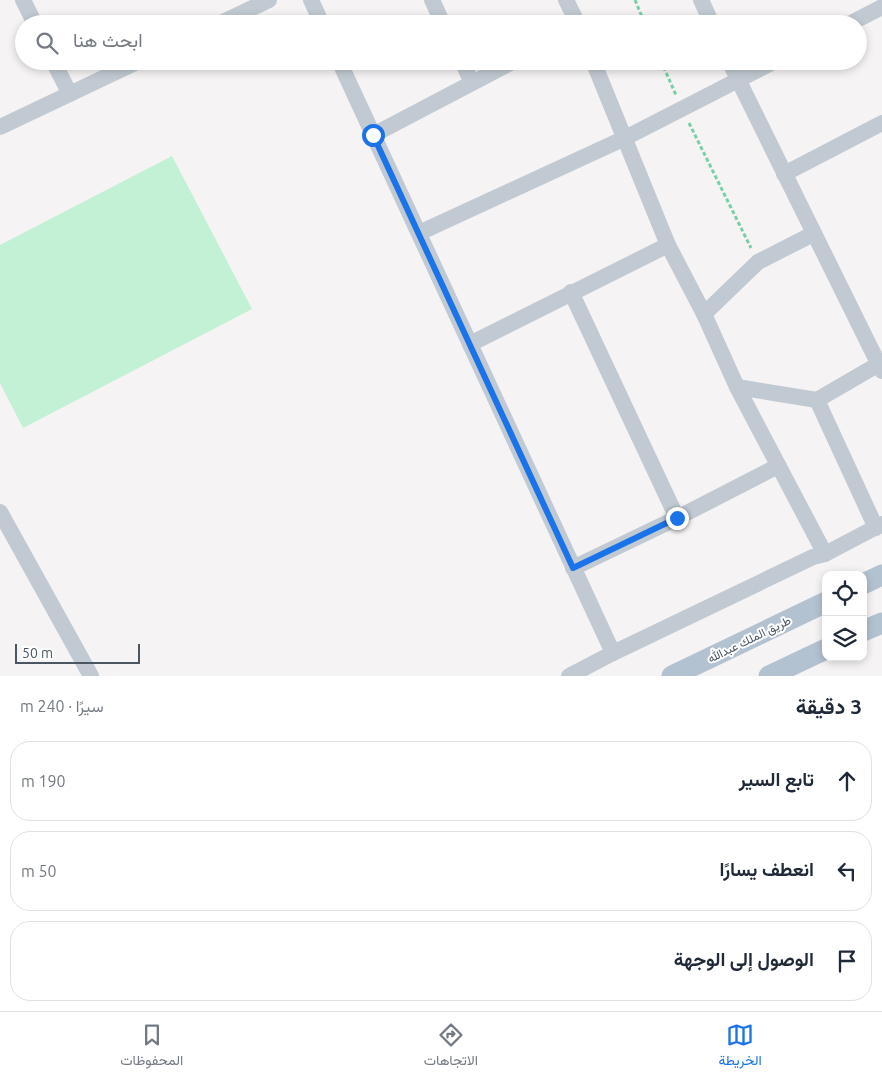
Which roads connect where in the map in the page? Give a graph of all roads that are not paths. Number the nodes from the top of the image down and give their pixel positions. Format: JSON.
{"nodes":[{"id":1,"x":23,"y":0,"type":"edge"},
{"id":2,"x":269,"y":0,"type":"edge"},
{"id":3,"x":311,"y":0,"type":"edge"},
{"id":4,"x":432,"y":0,"type":"edge"},
{"id":5,"x":566,"y":0,"type":"edge"},
{"id":6,"x":701,"y":0,"type":"edge"},
{"id":7,"x":882,"y":7,"type":"edge"},
{"id":8,"x":30,"y":15,"type":"edge"},
{"id":9,"x":238,"y":15,"type":"edge"},
{"id":10,"x":318,"y":15,"type":"edge"},
{"id":11,"x":439,"y":15,"type":"edge"},
{"id":12,"x":574,"y":15,"type":"edge"},
{"id":13,"x":708,"y":15,"type":"edge"},
{"id":14,"x":866,"y":15,"type":"edge"},
{"id":15,"x":58,"y":70,"type":"edge"},
{"id":16,"x":120,"y":70,"type":"edge"},
{"id":17,"x":343,"y":70,"type":"edge"},
{"id":18,"x":466,"y":70,"type":"edge"},
{"id":19,"x":497,"y":70,"type":"edge"},
{"id":20,"x":597,"y":70,"type":"edge"},
{"id":21,"x":733,"y":70,"type":"edge"},
{"id":22,"x":757,"y":70,"type":"edge"},
{"id":23,"x":737,"y":80,"type":"junction"},
{"id":24,"x":472,"y":83,"type":"junction"},
{"id":25,"x":70,"y":94,"type":"junction"},
{"id":26,"x":882,"y":123,"type":"edge"},
{"id":27,"x":0,"y":127,"type":"edge"},
{"id":28,"x":373,"y":135,"type":"junction"},
{"id":29,"x":625,"y":138,"type":"junction"},
{"id":30,"x":784,"y":174,"type":"junction"},
{"id":31,"x":419,"y":233,"type":"junction"},
{"id":32,"x":814,"y":234,"type":"junction"},
{"id":33,"x":668,"y":245,"type":"junction"},
{"id":34,"x":571,"y":292,"type":"junction"},
{"id":35,"x":704,"y":314,"type":"junction"},
{"id":36,"x":470,"y":344,"type":"junction"},
{"id":37,"x":880,"y":367,"type":"edge"},
{"id":38,"x":736,"y":387,"type":"junction"},
{"id":39,"x":817,"y":400,"type":"junction"},
{"id":40,"x":778,"y":466,"type":"junction"},
{"id":41,"x":0,"y":512,"type":"edge"},
{"id":42,"x":677,"y":518,"type":"junction"},
{"id":43,"x":879,"y":526,"type":"edge"},
{"id":44,"x":825,"y":554,"type":"junction"},
{"id":45,"x":573,"y":568,"type":"junction"},
{"id":46,"x":882,"y":575,"type":"edge"},
{"id":47,"x":867,"y":582,"type":"edge"},
{"id":48,"x":822,"y":604,"type":"edge"},
{"id":49,"x":882,"y":622,"type":"edge"},
{"id":50,"x":867,"y":629,"type":"edge"},
{"id":51,"x":822,"y":651,"type":"edge"},
{"id":52,"x":613,"y":653,"type":"junction"},
{"id":53,"x":91,"y":676,"type":"edge"},
{"id":54,"x":569,"y":676,"type":"edge"},
{"id":55,"x":672,"y":676,"type":"edge"},
{"id":56,"x":769,"y":676,"type":"edge"}],
"edges":[{"from":1,"to":8,"type":"street"},
{"from":2,"to":9,"type":"street"},
{"from":3,"to":10,"type":"street"},
{"from":4,"to":11,"type":"street"},
{"from":5,"to":12,"type":"street"},
{"from":6,"to":13,"type":"street"},
{"from":7,"to":14,"type":"street"},
{"from":15,"to":25,"type":"street"},
{"from":16,"to":25,"type":"street"},
{"from":17,"to":28,"type":"street"},
{"from":18,"to":24,"type":"street"},
{"from":19,"to":24,"type":"street"},
{"from":20,"to":29,"type":"street"},
{"from":21,"to":23,"type":"street"},
{"from":22,"to":23,"type":"street"},
{"from":23,"to":29,"type":"street"},
{"from":23,"to":30,"type":"street"},
{"from":24,"to":28,"type":"street"},
{"from":25,"to":27,"type":"street"},
{"from":26,"to":30,"type":"street"},
{"from":28,"to":31,"type":"street"},
{"from":29,"to":31,"type":"street"},
{"from":29,"to":33,"type":"street"},
{"from":30,"to":32,"type":"street"},
{"from":31,"to":36,"type":"street"},
{"from":32,"to":35,"type":"street"},
{"from":32,"to":37,"type":"street"},
{"from":33,"to":34,"type":"street"},
{"from":33,"to":35,"type":"street"},
{"from":34,"to":36,"type":"street"},
{"from":34,"to":42,"type":"street"},
{"from":35,"to":38,"type":"street"},
{"from":36,"to":45,"type":"street"},
{"from":37,"to":39,"type":"street"},
{"from":38,"to":39,"type":"street"},
{"from":38,"to":40,"type":"street"},
{"from":39,"to":43,"type":"street"},
{"from":40,"to":42,"type":"street"},
{"from":40,"to":44,"type":"street"},
{"from":41,"to":53,"type":"street"},
{"from":42,"to":45,"type":"street"},
{"from":43,"to":44,"type":"street"},
{"from":44,"to":52,"type":"street"},
{"from":45,"to":52,"type":"street"},
{"from":46,"to":47,"type":"main road"},
{"from":48,"to":55,"type":"main road","name":"طريق الملك عبدالله"},
{"from":49,"to":50,"type":"main road"},
{"from":51,"to":56,"type":"main road"},
{"from":52,"to":54,"type":"street"}]}
